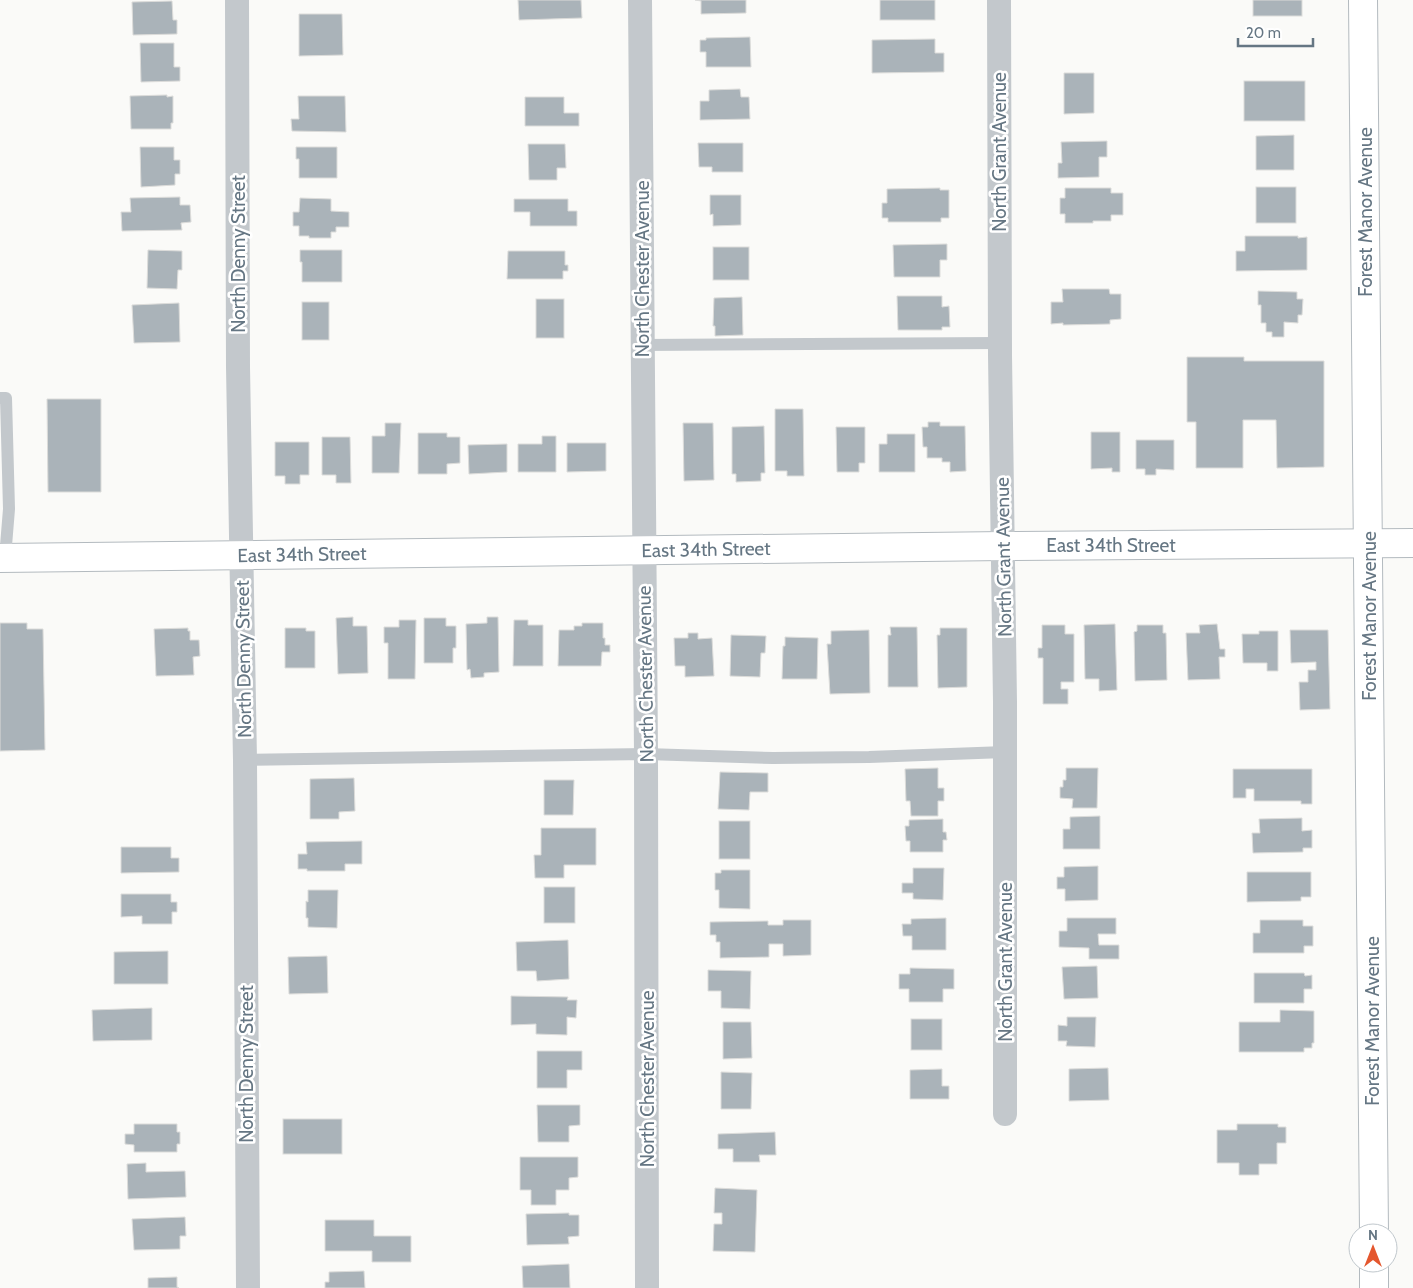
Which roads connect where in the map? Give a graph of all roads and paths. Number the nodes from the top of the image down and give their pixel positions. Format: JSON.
{"nodes":[{"id":1,"x":237,"y":0,"type":"edge"},
{"id":2,"x":640,"y":0,"type":"edge"},
{"id":3,"x":999,"y":0,"type":"edge"},
{"id":4,"x":1363,"y":0,"type":"edge"},
{"id":5,"x":1000,"y":343,"type":"junction"},
{"id":6,"x":642,"y":346,"type":"junction"},
{"id":7,"x":0,"y":398,"type":"edge"},
{"id":8,"x":4,"y":509,"type":"edge"},
{"id":9,"x":1413,"y":543,"type":"edge"},
{"id":10,"x":1368,"y":544,"type":"junction"},
{"id":11,"x":1004,"y":546,"type":"junction"},
{"id":12,"x":644,"y":550,"type":"junction"},
{"id":13,"x":241,"y":555,"type":"junction"},
{"id":14,"x":2,"y":558,"type":"edge"},
{"id":15,"x":1005,"y":752,"type":"junction"},
{"id":16,"x":646,"y":754,"type":"junction"},
{"id":17,"x":245,"y":760,"type":"junction"},
{"id":18,"x":1005,"y":1114,"type":"dead end"},
{"id":19,"x":1374,"y":1223,"type":"edge"},
{"id":20,"x":1374,"y":1273,"type":"edge"},
{"id":21,"x":248,"y":1288,"type":"edge"},
{"id":22,"x":647,"y":1288,"type":"edge"},
{"id":23,"x":1374,"y":1288,"type":"edge"}],
"edges":[{"from":1,"to":13,"type":"street","name":"North Denny Street"},
{"from":2,"to":6,"type":"street","name":"North Chester Avenue"},
{"from":3,"to":5,"type":"street","name":"North Grant Avenue"},
{"from":4,"to":10,"type":"main road","name":"Forest Manor Avenue"},
{"from":5,"to":6,"type":"lane"},
{"from":5,"to":11,"type":"street","name":"North Grant Avenue"},
{"from":6,"to":12,"type":"street","name":"North Chester Avenue"},
{"from":7,"to":8,"type":"lane"},
{"from":8,"to":14,"type":"lane"},
{"from":9,"to":10,"type":"main road","name":"East 34th Street"},
{"from":10,"to":11,"type":"main road","name":"East 34th Street"},
{"from":10,"to":19,"type":"main road","name":"Forest Manor Avenue"},
{"from":11,"to":12,"type":"main road","name":"East 34th Street"},
{"from":11,"to":15,"type":"street","name":"North Grant Avenue"},
{"from":12,"to":13,"type":"main road","name":"East 34th Street"},
{"from":12,"to":16,"type":"street","name":"North Chester Avenue"},
{"from":13,"to":14,"type":"main road","name":"East 34th Street"},
{"from":13,"to":17,"type":"street","name":"North Denny Street"},
{"from":15,"to":16,"type":"lane"},
{"from":15,"to":18,"type":"street","name":"North Grant Avenue"},
{"from":16,"to":17,"type":"lane"},
{"from":16,"to":22,"type":"street","name":"North Chester Avenue"},
{"from":17,"to":21,"type":"street","name":"North Denny Street"},
{"from":20,"to":23,"type":"main road"}]}
